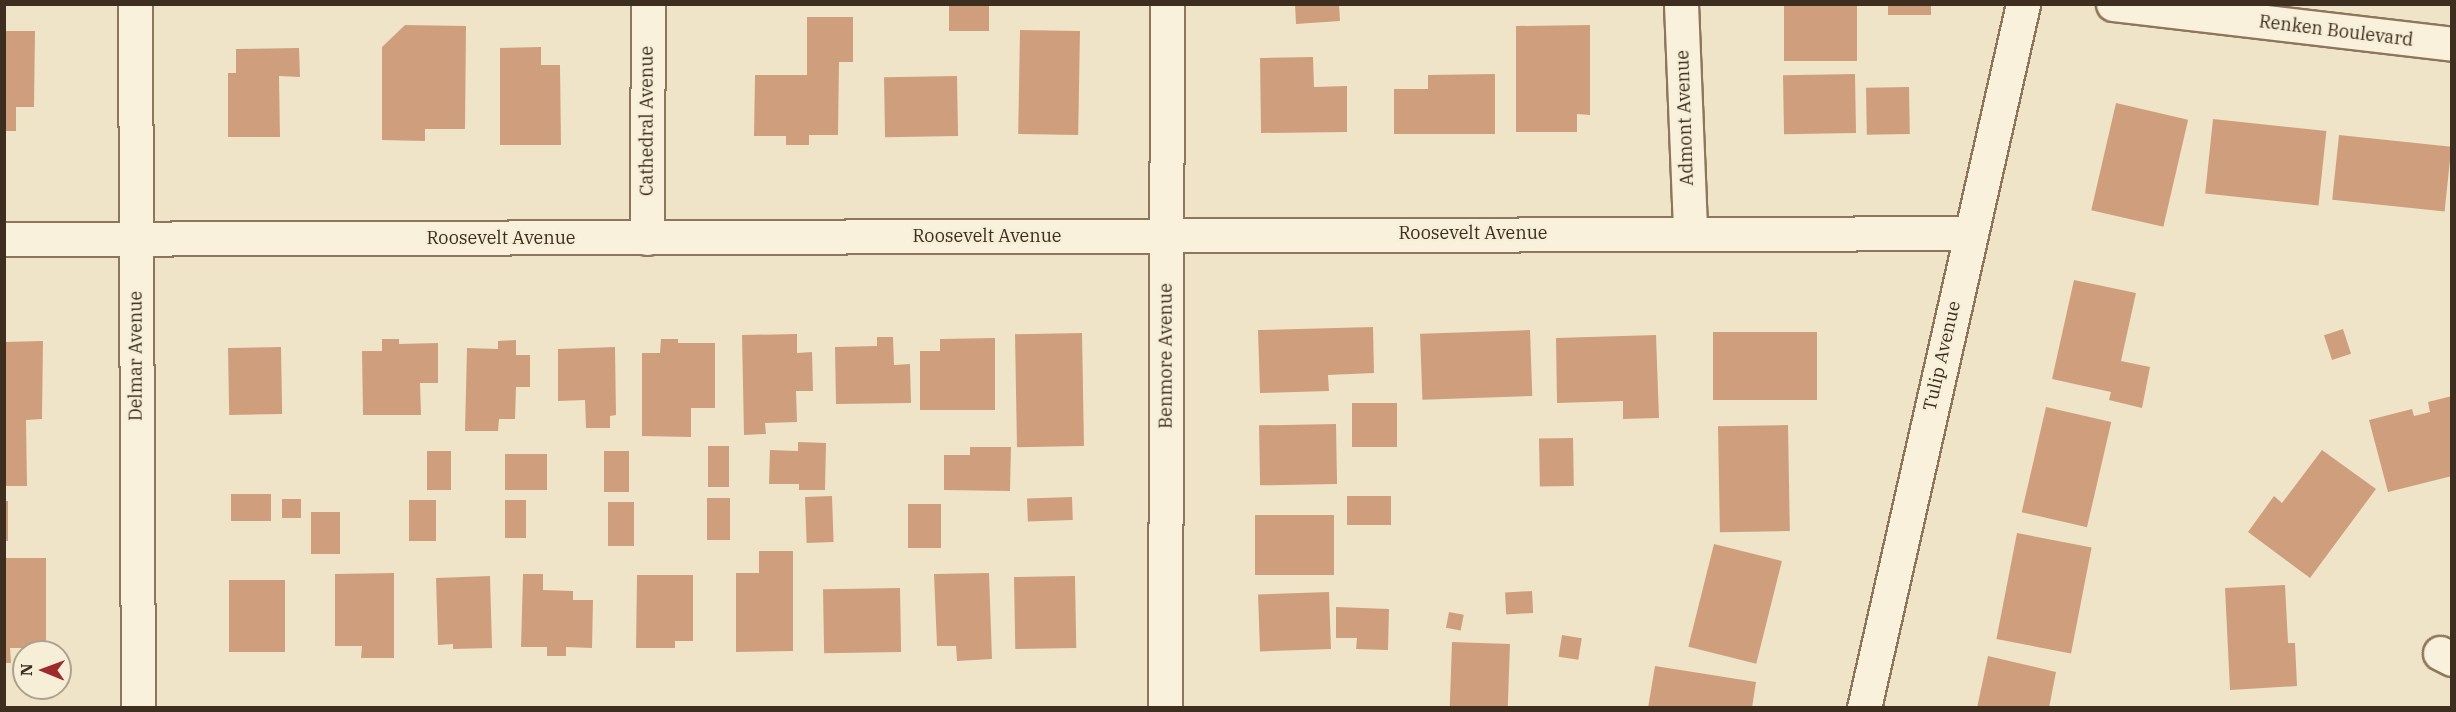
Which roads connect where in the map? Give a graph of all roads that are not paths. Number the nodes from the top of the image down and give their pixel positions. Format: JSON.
{"nodes":[{"id":1,"x":135,"y":4,"type":"edge"},
{"id":2,"x":648,"y":4,"type":"edge"},
{"id":3,"x":1167,"y":4,"type":"edge"},
{"id":4,"x":1681,"y":4,"type":"edge"},
{"id":5,"x":2023,"y":4,"type":"edge"},
{"id":6,"x":2113,"y":4,"type":"edge"},
{"id":7,"x":2451,"y":44,"type":"edge"},
{"id":8,"x":1690,"y":232,"type":"junction"},
{"id":9,"x":1970,"y":233,"type":"junction"},
{"id":10,"x":1167,"y":235,"type":"junction"},
{"id":11,"x":647,"y":238,"type":"junction"},
{"id":12,"x":4,"y":239,"type":"edge"},
{"id":13,"x":135,"y":239,"type":"junction"},
{"id":14,"x":138,"y":708,"type":"edge"},
{"id":15,"x":1165,"y":708,"type":"edge"},
{"id":16,"x":1864,"y":708,"type":"edge"}],
"edges":[{"from":1,"to":13,"type":"street","name":"Delmar Avenue"},
{"from":2,"to":11,"type":"street","name":"Cathedral Avenue"},
{"from":3,"to":10,"type":"street","name":"Benmore Avenue"},
{"from":4,"to":8,"type":"street","name":"Admont Avenue"},
{"from":5,"to":9,"type":"street","name":"Tulip Avenue"},
{"from":6,"to":7,"type":"street","name":"Renken Boulevard"},
{"from":8,"to":9,"type":"street","name":"Roosevelt Avenue"},
{"from":8,"to":10,"type":"street","name":"Roosevelt Avenue"},
{"from":9,"to":16,"type":"street","name":"Tulip Avenue"},
{"from":10,"to":11,"type":"street","name":"Roosevelt Avenue"},
{"from":10,"to":15,"type":"street","name":"Benmore Avenue"},
{"from":11,"to":13,"type":"street","name":"Roosevelt Avenue"},
{"from":12,"to":13,"type":"street","name":"Roosevelt Avenue"},
{"from":13,"to":14,"type":"street","name":"Delmar Avenue"}]}
